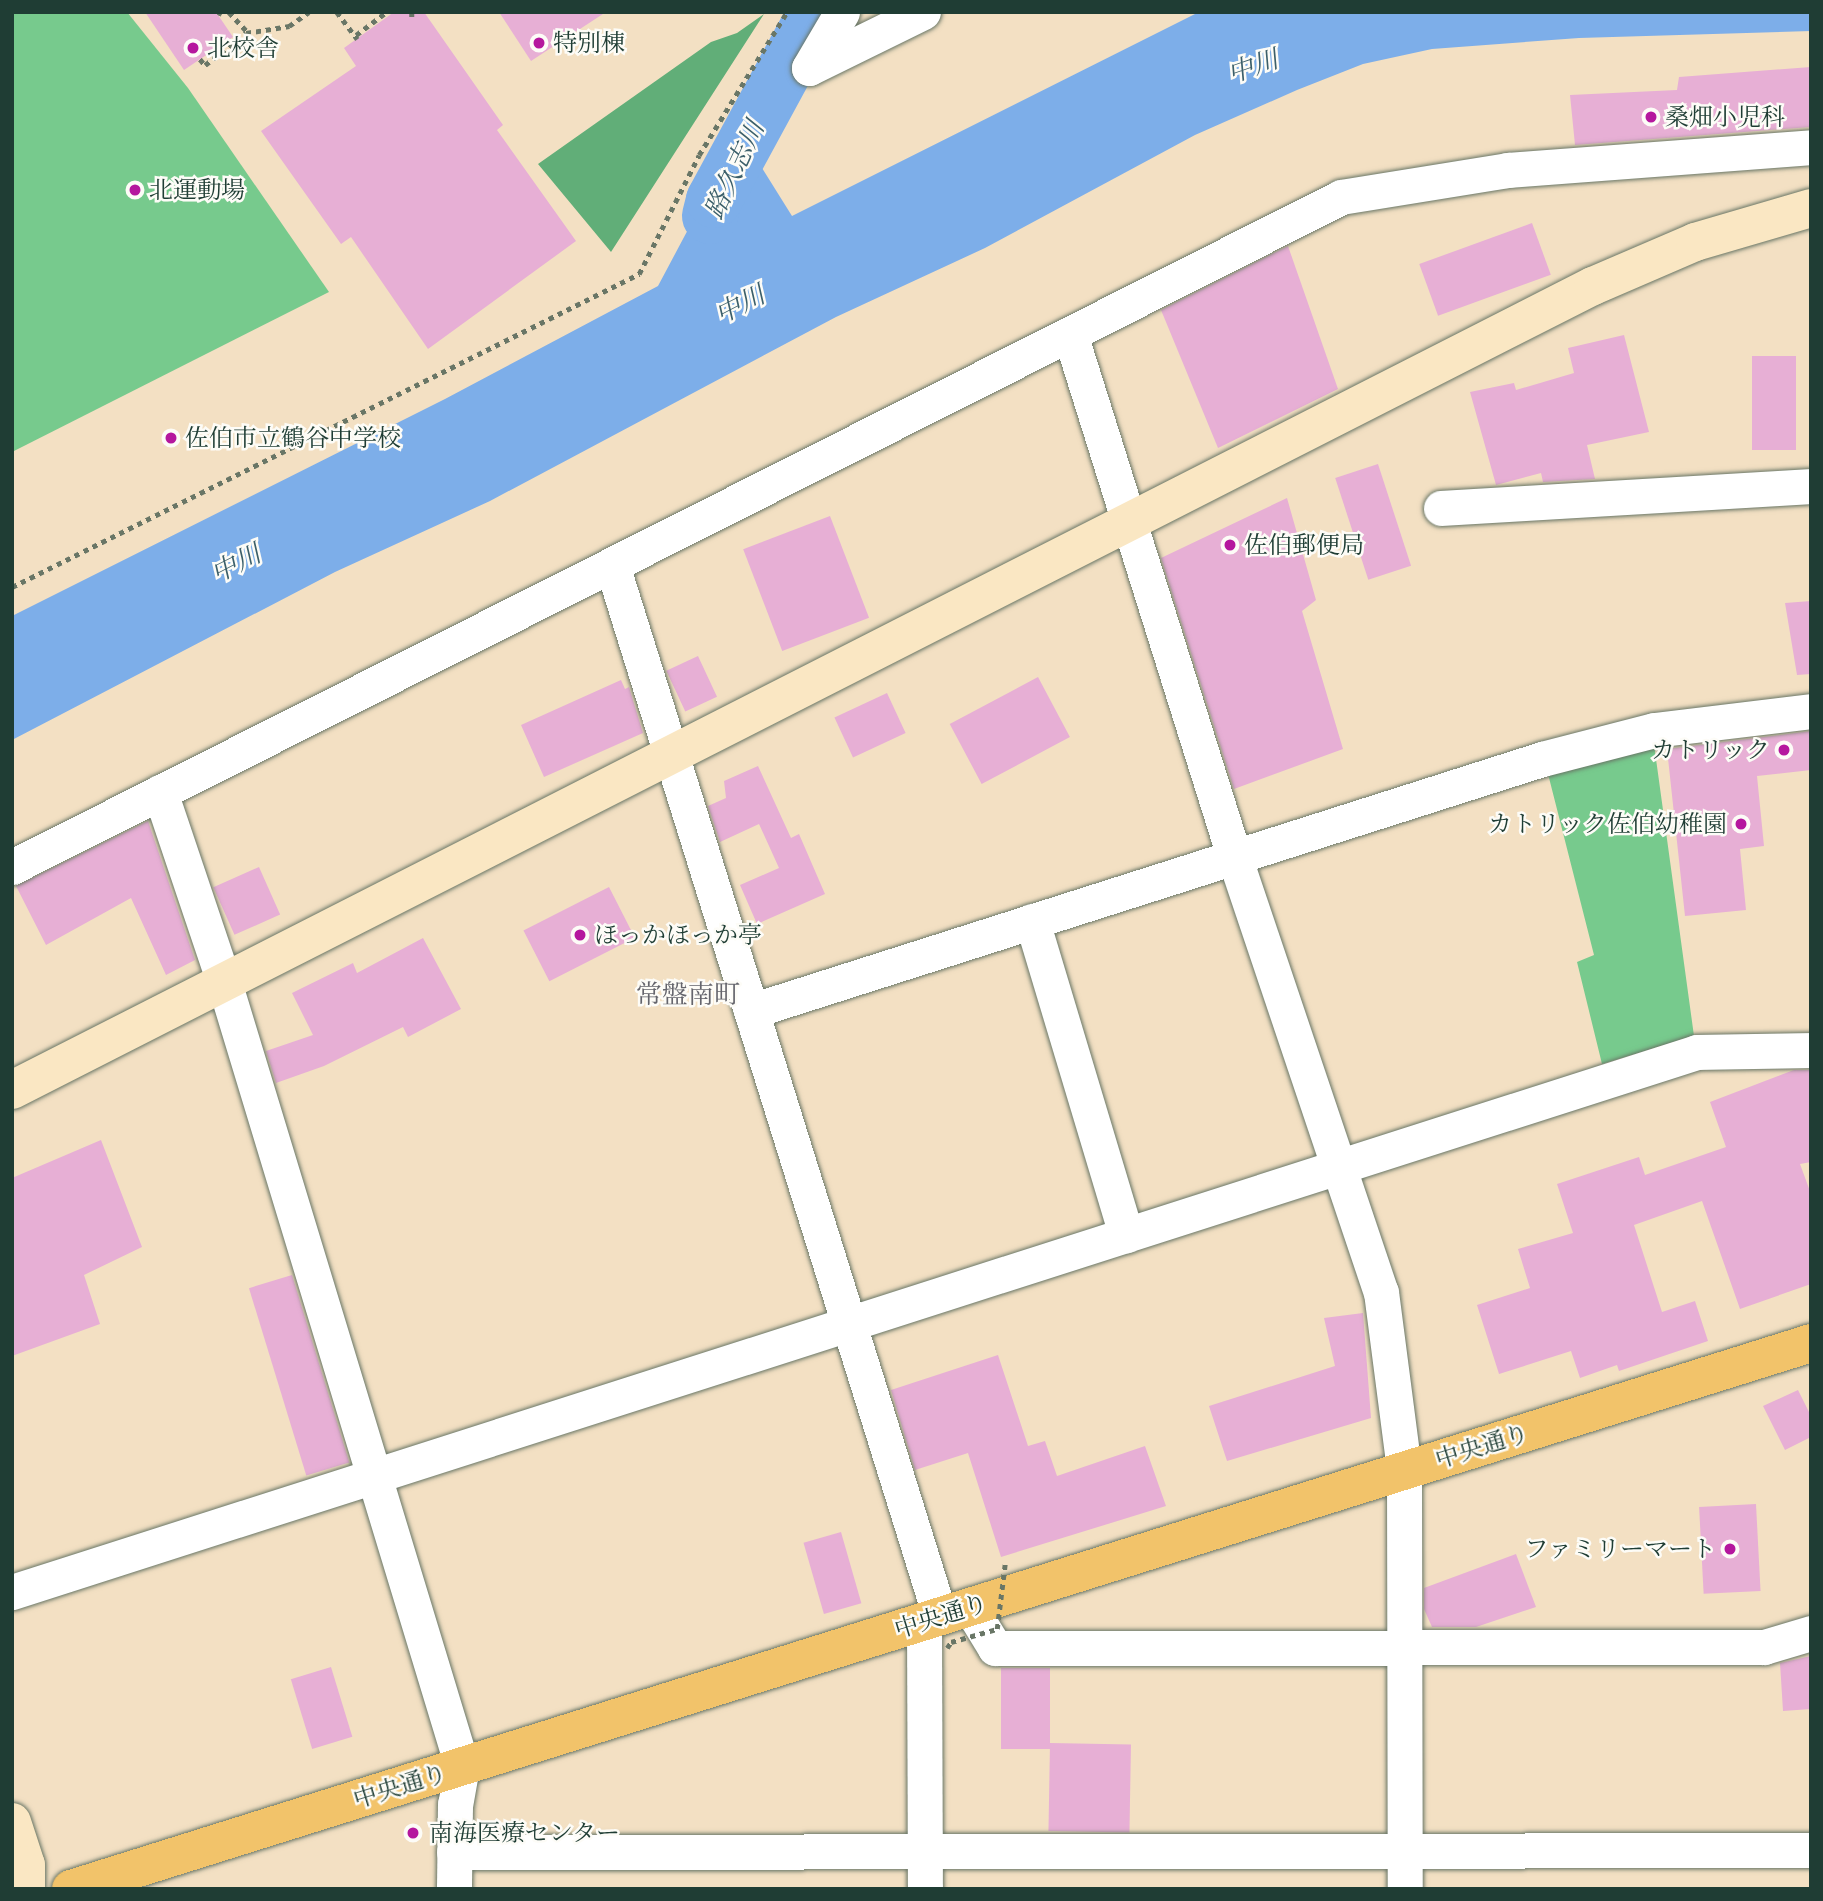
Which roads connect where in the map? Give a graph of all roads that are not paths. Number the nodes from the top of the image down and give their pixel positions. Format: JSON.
{"nodes":[{"id":1,"x":842,"y":12,"type":"edge"},
{"id":2,"x":923,"y":12,"type":"edge"},
{"id":3,"x":1811,"y":147,"type":"edge"},
{"id":4,"x":1811,"y":208,"type":"edge"},
{"id":5,"x":1070,"y":334,"type":"junction"},
{"id":6,"x":1811,"y":486,"type":"edge"},
{"id":7,"x":1441,"y":508,"type":"dead end"},
{"id":8,"x":1131,"y":519,"type":"junction"},
{"id":9,"x":612,"y":565,"type":"junction"},
{"id":10,"x":1811,"y":712,"type":"edge"},
{"id":11,"x":669,"y":759,"type":"junction"},
{"id":12,"x":160,"y":792,"type":"junction"},
{"id":13,"x":1234,"y":856,"type":"junction"},
{"id":14,"x":12,"y":867,"type":"edge"},
{"id":15,"x":1032,"y":921,"type":"junction"},
{"id":16,"x":225,"y":985,"type":"junction"},
{"id":17,"x":751,"y":1011,"type":"junction"},
{"id":18,"x":1811,"y":1050,"type":"edge"},
{"id":19,"x":12,"y":1090,"type":"edge"},
{"id":20,"x":1337,"y":1167,"type":"junction"},
{"id":21,"x":1126,"y":1235,"type":"junction"},
{"id":22,"x":848,"y":1324,"type":"junction"},
{"id":23,"x":1811,"y":1343,"type":"edge"},
{"id":24,"x":1404,"y":1470,"type":"junction"},
{"id":25,"x":374,"y":1476,"type":"junction"},
{"id":26,"x":12,"y":1592,"type":"edge"},
{"id":27,"x":945,"y":1623,"type":"junction"},
{"id":28,"x":1811,"y":1633,"type":"edge"},
{"id":29,"x":1406,"y":1647,"type":"junction"},
{"id":30,"x":463,"y":1766,"type":"junction"},
{"id":31,"x":12,"y":1822,"type":"edge"},
{"id":32,"x":1405,"y":1850,"type":"junction"},
{"id":33,"x":1811,"y":1850,"type":"edge"},
{"id":34,"x":925,"y":1851,"type":"junction"},
{"id":35,"x":454,"y":1852,"type":"junction"},
{"id":36,"x":26,"y":1889,"type":"edge"},
{"id":37,"x":71,"y":1889,"type":"edge"},
{"id":38,"x":454,"y":1889,"type":"edge"},
{"id":39,"x":925,"y":1889,"type":"edge"},
{"id":40,"x":1405,"y":1889,"type":"edge"}],
"edges":[{"from":1,"to":2,"type":"street"},
{"from":3,"to":5,"type":"street"},
{"from":4,"to":8,"type":"street"},
{"from":5,"to":8,"type":"street"},
{"from":5,"to":9,"type":"street"},
{"from":6,"to":7,"type":"street"},
{"from":8,"to":11,"type":"street"},
{"from":8,"to":13,"type":"street"},
{"from":9,"to":11,"type":"street"},
{"from":9,"to":12,"type":"street"},
{"from":10,"to":13,"type":"street"},
{"from":11,"to":16,"type":"street"},
{"from":11,"to":17,"type":"street"},
{"from":12,"to":14,"type":"street"},
{"from":12,"to":16,"type":"street"},
{"from":13,"to":15,"type":"street"},
{"from":13,"to":20,"type":"street"},
{"from":15,"to":17,"type":"street"},
{"from":15,"to":21,"type":"street"},
{"from":16,"to":19,"type":"street"},
{"from":16,"to":25,"type":"street"},
{"from":17,"to":22,"type":"street"},
{"from":18,"to":20,"type":"street"},
{"from":20,"to":21,"type":"street"},
{"from":20,"to":24,"type":"street"},
{"from":21,"to":22,"type":"street"},
{"from":22,"to":25,"type":"street"},
{"from":22,"to":27,"type":"street"},
{"from":23,"to":24,"type":"highway","name":"中央通り"},
{"from":24,"to":27,"type":"highway","name":"中央通り"},
{"from":24,"to":29,"type":"street"},
{"from":25,"to":26,"type":"street"},
{"from":25,"to":30,"type":"street"},
{"from":27,"to":29,"type":"street"},
{"from":27,"to":30,"type":"highway","name":"中央通り"},
{"from":27,"to":34,"type":"street"},
{"from":28,"to":29,"type":"street"},
{"from":29,"to":32,"type":"street"},
{"from":30,"to":35,"type":"street"},
{"from":30,"to":37,"type":"highway","name":"中央通り"},
{"from":31,"to":36,"type":"street"},
{"from":32,"to":33,"type":"street"},
{"from":32,"to":34,"type":"street"},
{"from":32,"to":40,"type":"street"},
{"from":34,"to":35,"type":"street"},
{"from":34,"to":39,"type":"street"},
{"from":35,"to":38,"type":"street"}]}
